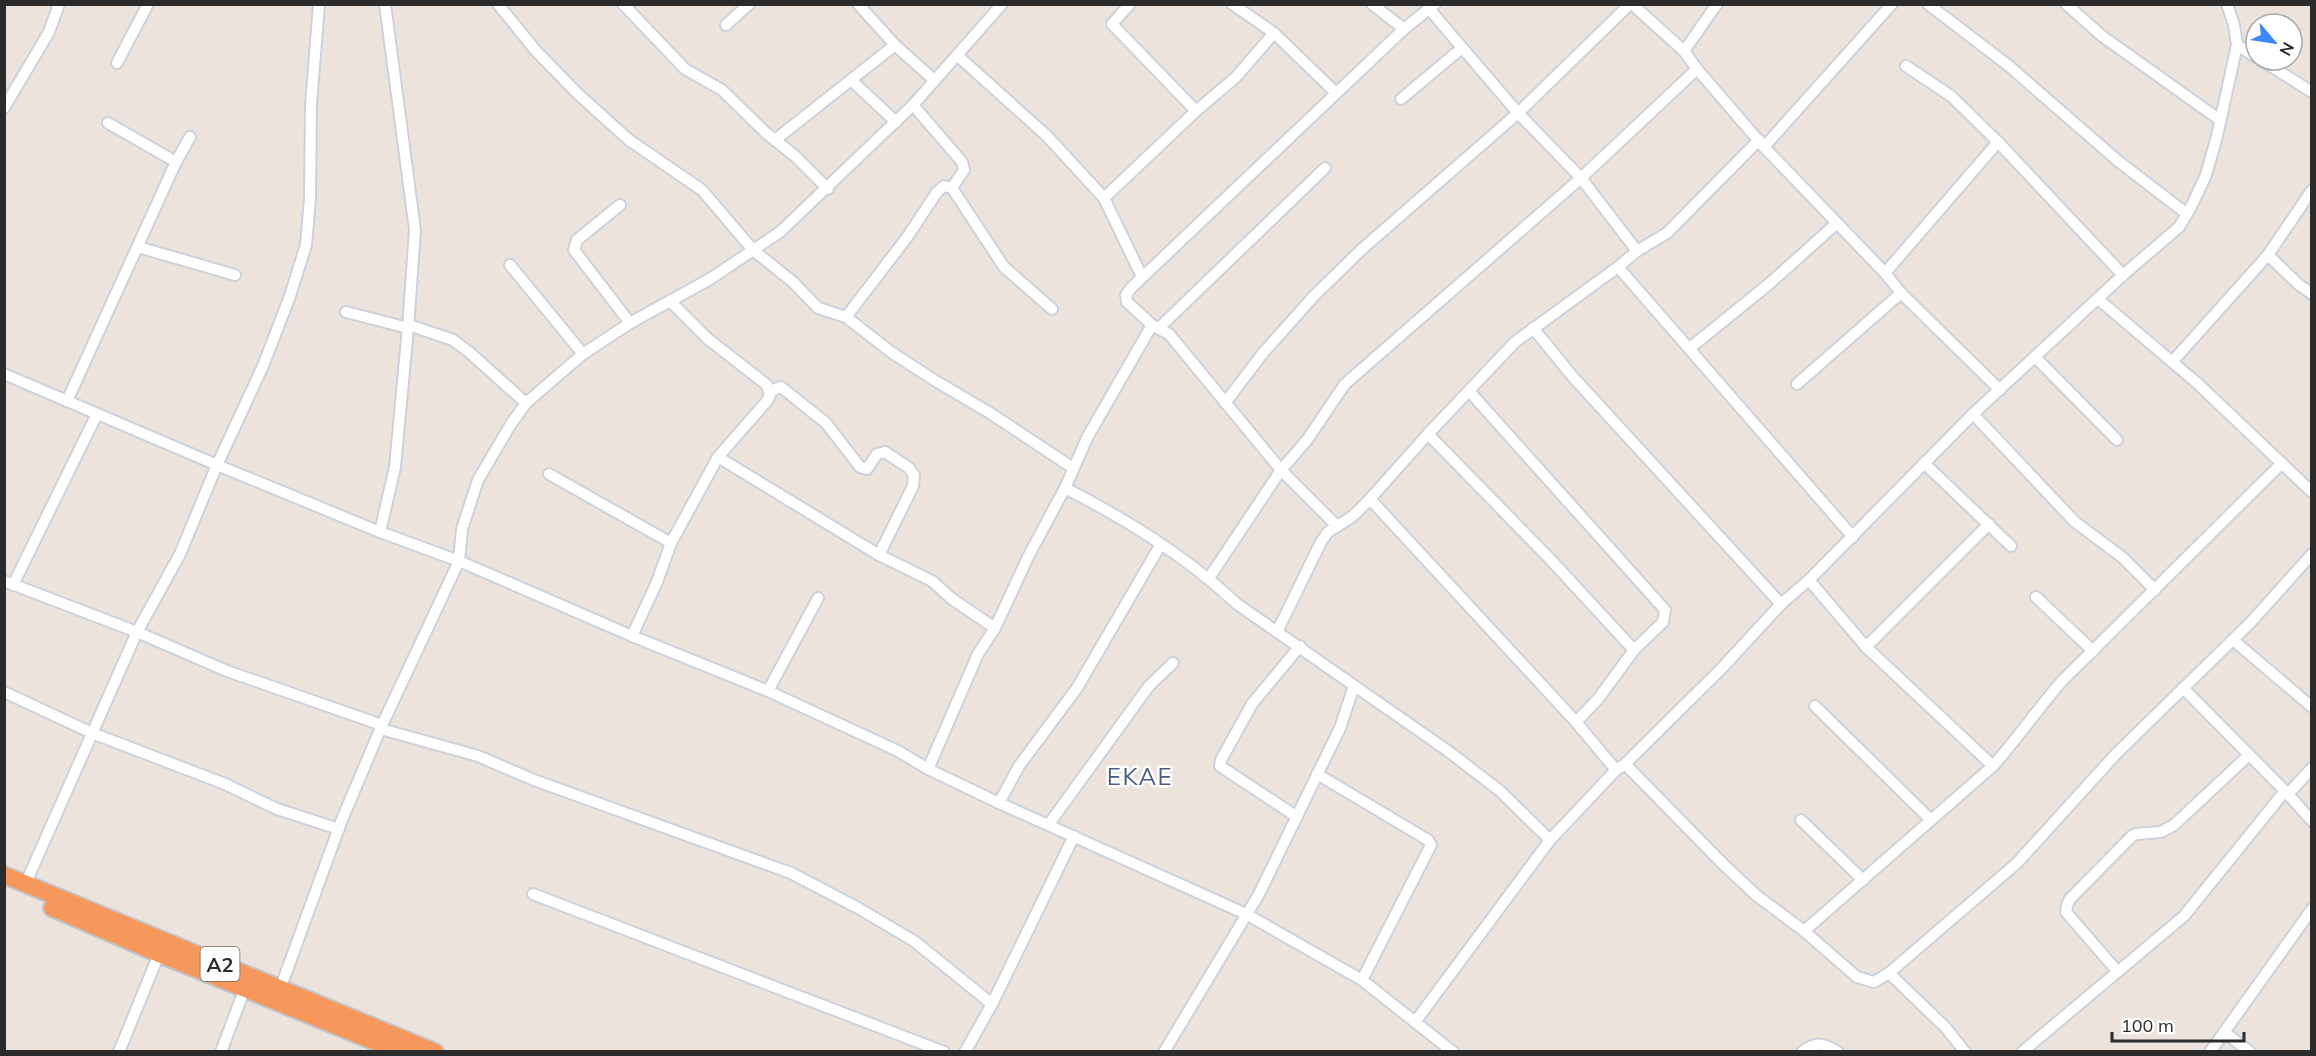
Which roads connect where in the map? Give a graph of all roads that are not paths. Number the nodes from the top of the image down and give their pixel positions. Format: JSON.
{"nodes":[{"id":1,"x":60,"y":4,"type":"edge"},
{"id":2,"x":148,"y":4,"type":"edge"},
{"id":3,"x":319,"y":4,"type":"edge"},
{"id":4,"x":385,"y":4,"type":"edge"},
{"id":5,"x":498,"y":4,"type":"edge"},
{"id":6,"x":748,"y":4,"type":"edge"},
{"id":7,"x":858,"y":4,"type":"edge"},
{"id":8,"x":1130,"y":4,"type":"edge"},
{"id":9,"x":1232,"y":4,"type":"edge"},
{"id":10,"x":1372,"y":4,"type":"edge"},
{"id":11,"x":1631,"y":4,"type":"edge"},
{"id":12,"x":1717,"y":4,"type":"edge"},
{"id":13,"x":1892,"y":4,"type":"edge"},
{"id":14,"x":1929,"y":4,"type":"edge"},
{"id":15,"x":2066,"y":4,"type":"edge"},
{"id":16,"x":2227,"y":4,"type":"edge"},
{"id":17,"x":627,"y":6,"type":"edge"},
{"id":18,"x":998,"y":6,"type":"edge"},
{"id":19,"x":1433,"y":7,"type":"edge"},
{"id":20,"x":726,"y":25,"type":"dead end"},
{"id":21,"x":1404,"y":29,"type":"junction"},
{"id":22,"x":1274,"y":33,"type":"junction"},
{"id":23,"x":895,"y":45,"type":"junction"},
{"id":24,"x":2236,"y":45,"type":"junction"},
{"id":25,"x":1462,"y":48,"type":"junction"},
{"id":26,"x":2244,"y":50,"type":"edge"},
{"id":27,"x":1684,"y":51,"type":"junction"},
{"id":28,"x":958,"y":56,"type":"junction"},
{"id":29,"x":117,"y":63,"type":"dead end"},
{"id":30,"x":1906,"y":66,"type":"dead end"},
{"id":31,"x":1696,"y":69,"type":"junction"},
{"id":32,"x":2280,"y":72,"type":"edge"},
{"id":33,"x":851,"y":80,"type":"junction"},
{"id":34,"x":934,"y":80,"type":"junction"},
{"id":35,"x":2312,"y":92,"type":"edge"},
{"id":36,"x":1336,"y":93,"type":"junction"},
{"id":37,"x":1401,"y":99,"type":"dead end"},
{"id":38,"x":913,"y":105,"type":"junction"},
{"id":39,"x":4,"y":108,"type":"edge"},
{"id":40,"x":1196,"y":111,"type":"junction"},
{"id":41,"x":1518,"y":113,"type":"junction"},
{"id":42,"x":2220,"y":120,"type":"junction"},
{"id":43,"x":896,"y":122,"type":"junction"},
{"id":44,"x":108,"y":123,"type":"dead end"},
{"id":45,"x":190,"y":138,"type":"dead end"},
{"id":46,"x":775,"y":140,"type":"junction"},
{"id":47,"x":1998,"y":142,"type":"junction"},
{"id":48,"x":1761,"y":144,"type":"junction"},
{"id":49,"x":176,"y":162,"type":"junction"},
{"id":50,"x":1325,"y":168,"type":"dead end"},
{"id":51,"x":1581,"y":178,"type":"junction"},
{"id":52,"x":952,"y":188,"type":"junction"},
{"id":53,"x":828,"y":189,"type":"junction"},
{"id":54,"x":2312,"y":190,"type":"edge"},
{"id":55,"x":1104,"y":198,"type":"junction"},
{"id":56,"x":620,"y":205,"type":"dead end"},
{"id":57,"x":2187,"y":214,"type":"junction"},
{"id":58,"x":1836,"y":223,"type":"junction"},
{"id":59,"x":138,"y":247,"type":"junction"},
{"id":60,"x":753,"y":250,"type":"junction"},
{"id":61,"x":1637,"y":251,"type":"junction"},
{"id":62,"x":2268,"y":255,"type":"junction"},
{"id":63,"x":510,"y":265,"type":"dead end"},
{"id":64,"x":1618,"y":267,"type":"junction"},
{"id":65,"x":1885,"y":273,"type":"junction"},
{"id":66,"x":234,"y":275,"type":"dead end"},
{"id":67,"x":2123,"y":275,"type":"junction"},
{"id":68,"x":1143,"y":277,"type":"junction"},
{"id":69,"x":1900,"y":293,"type":"junction"},
{"id":70,"x":2312,"y":294,"type":"edge"},
{"id":71,"x":2098,"y":299,"type":"junction"},
{"id":72,"x":670,"y":301,"type":"junction"},
{"id":73,"x":1052,"y":309,"type":"dead end"},
{"id":74,"x":346,"y":312,"type":"dead end"},
{"id":75,"x":846,"y":317,"type":"junction"},
{"id":76,"x":630,"y":323,"type":"junction"},
{"id":77,"x":409,"y":326,"type":"junction"},
{"id":78,"x":1156,"y":326,"type":"junction"},
{"id":79,"x":1533,"y":328,"type":"junction"},
{"id":80,"x":1690,"y":348,"type":"junction"},
{"id":81,"x":584,"y":354,"type":"junction"},
{"id":82,"x":2035,"y":357,"type":"junction"},
{"id":83,"x":2172,"y":362,"type":"junction"},
{"id":84,"x":4,"y":374,"type":"edge"},
{"id":85,"x":1797,"y":384,"type":"dead end"},
{"id":86,"x":2000,"y":390,"type":"junction"},
{"id":87,"x":770,"y":391,"type":"junction"},
{"id":88,"x":1469,"y":391,"type":"junction"},
{"id":89,"x":67,"y":401,"type":"junction"},
{"id":90,"x":526,"y":403,"type":"junction"},
{"id":91,"x":1226,"y":403,"type":"junction"},
{"id":92,"x":97,"y":414,"type":"junction"},
{"id":93,"x":1973,"y":414,"type":"junction"},
{"id":94,"x":1428,"y":434,"type":"junction"},
{"id":95,"x":2117,"y":440,"type":"dead end"},
{"id":96,"x":718,"y":457,"type":"junction"},
{"id":97,"x":2282,"y":463,"type":"junction"},
{"id":98,"x":1924,"y":464,"type":"junction"},
{"id":99,"x":217,"y":465,"type":"junction"},
{"id":100,"x":1072,"y":468,"type":"junction"},
{"id":101,"x":1281,"y":470,"type":"junction"},
{"id":102,"x":549,"y":474,"type":"dead end"},
{"id":103,"x":1065,"y":488,"type":"junction"},
{"id":104,"x":2312,"y":492,"type":"edge"},
{"id":105,"x":1370,"y":500,"type":"junction"},
{"id":106,"x":1989,"y":524,"type":"junction"},
{"id":107,"x":1336,"y":526,"type":"junction"},
{"id":108,"x":380,"y":532,"type":"junction"},
{"id":109,"x":1853,"y":537,"type":"junction"},
{"id":110,"x":671,"y":543,"type":"junction"},
{"id":111,"x":1161,"y":544,"type":"junction"},
{"id":112,"x":2010,"y":546,"type":"dead end"},
{"id":113,"x":2312,"y":554,"type":"edge"},
{"id":114,"x":879,"y":555,"type":"junction"},
{"id":115,"x":459,"y":561,"type":"junction"},
{"id":116,"x":1209,"y":578,"type":"junction"},
{"id":117,"x":1809,"y":580,"type":"junction"},
{"id":118,"x":9,"y":583,"type":"edge"},
{"id":119,"x":2155,"y":590,"type":"junction"},
{"id":120,"x":2036,"y":597,"type":"dead end"},
{"id":121,"x":818,"y":598,"type":"dead end"},
{"id":122,"x":1781,"y":604,"type":"junction"},
{"id":123,"x":995,"y":627,"type":"junction"},
{"id":124,"x":137,"y":632,"type":"junction"},
{"id":125,"x":1277,"y":632,"type":"junction"},
{"id":126,"x":632,"y":636,"type":"junction"},
{"id":127,"x":2233,"y":640,"type":"junction"},
{"id":128,"x":1300,"y":646,"type":"junction"},
{"id":129,"x":1866,"y":646,"type":"junction"},
{"id":130,"x":1634,"y":650,"type":"junction"},
{"id":131,"x":2093,"y":651,"type":"junction"},
{"id":132,"x":1173,"y":663,"type":"dead end"},
{"id":133,"x":1354,"y":686,"type":"junction"},
{"id":134,"x":2183,"y":688,"type":"junction"},
{"id":135,"x":768,"y":691,"type":"junction"},
{"id":136,"x":4,"y":692,"type":"edge"},
{"id":137,"x":1815,"y":706,"type":"dead end"},
{"id":138,"x":2312,"y":707,"type":"edge"},
{"id":139,"x":1576,"y":722,"type":"junction"},
{"id":140,"x":382,"y":727,"type":"junction"},
{"id":141,"x":92,"y":733,"type":"junction"},
{"id":142,"x":2248,"y":755,"type":"junction"},
{"id":143,"x":1993,"y":766,"type":"junction"},
{"id":144,"x":1621,"y":767,"type":"junction"},
{"id":145,"x":2312,"y":768,"type":"edge"},
{"id":146,"x":928,"y":769,"type":"junction"},
{"id":147,"x":1317,"y":774,"type":"junction"},
{"id":148,"x":2286,"y":793,"type":"junction"},
{"id":149,"x":999,"y":803,"type":"junction"},
{"id":150,"x":1297,"y":817,"type":"junction"},
{"id":151,"x":1802,"y":820,"type":"dead end"},
{"id":152,"x":1931,"y":820,"type":"junction"},
{"id":153,"x":2312,"y":822,"type":"edge"},
{"id":154,"x":1048,"y":824,"type":"junction"},
{"id":155,"x":339,"y":829,"type":"junction"},
{"id":156,"x":1074,"y":836,"type":"junction"},
{"id":157,"x":1550,"y":840,"type":"junction"},
{"id":158,"x":4,"y":875,"type":"edge"},
{"id":159,"x":1863,"y":880,"type":"junction"},
{"id":160,"x":25,"y":885,"type":"junction"},
{"id":161,"x":4,"y":886,"type":"edge"},
{"id":162,"x":533,"y":894,"type":"dead end"},
{"id":163,"x":2312,"y":909,"type":"edge"},
{"id":164,"x":1246,"y":914,"type":"junction"},
{"id":165,"x":1804,"y":931,"type":"junction"},
{"id":166,"x":159,"y":954,"type":"junction"},
{"id":167,"x":2117,"y":971,"type":"junction"},
{"id":168,"x":1889,"y":973,"type":"junction"},
{"id":169,"x":1362,"y":980,"type":"junction"},
{"id":170,"x":244,"y":988,"type":"junction"},
{"id":171,"x":278,"y":994,"type":"junction"},
{"id":172,"x":992,"y":1004,"type":"junction"},
{"id":173,"x":1415,"y":1022,"type":"junction"},
{"id":174,"x":2224,"y":1032,"type":"junction"},
{"id":175,"x":119,"y":1052,"type":"edge"},
{"id":176,"x":221,"y":1052,"type":"edge"},
{"id":177,"x":400,"y":1052,"type":"edge"},
{"id":178,"x":435,"y":1052,"type":"edge"},
{"id":179,"x":944,"y":1052,"type":"edge"},
{"id":180,"x":965,"y":1052,"type":"edge"},
{"id":181,"x":1164,"y":1052,"type":"edge"},
{"id":182,"x":1453,"y":1052,"type":"edge"},
{"id":183,"x":1802,"y":1052,"type":"edge"},
{"id":184,"x":1838,"y":1052,"type":"edge"},
{"id":185,"x":1965,"y":1052,"type":"edge"},
{"id":186,"x":2022,"y":1052,"type":"edge"},
{"id":187,"x":2210,"y":1052,"type":"edge"},
{"id":188,"x":2250,"y":1052,"type":"edge"}],
"edges":[{"from":1,"to":39,"type":"street"},
{"from":2,"to":29,"type":"street"},
{"from":3,"to":99,"type":"street"},
{"from":4,"to":77,"type":"street"},
{"from":5,"to":60,"type":"street"},
{"from":6,"to":20,"type":"street"},
{"from":7,"to":23,"type":"street"},
{"from":8,"to":40,"type":"street"},
{"from":9,"to":22,"type":"street"},
{"from":10,"to":21,"type":"street"},
{"from":11,"to":27,"type":"street"},
{"from":11,"to":41,"type":"street"},
{"from":12,"to":27,"type":"street"},
{"from":13,"to":48,"type":"street"},
{"from":14,"to":57,"type":"street"},
{"from":15,"to":42,"type":"street"},
{"from":16,"to":24,"type":"street"},
{"from":17,"to":46,"type":"street"},
{"from":18,"to":28,"type":"street"},
{"from":19,"to":21,"type":"street"},
{"from":19,"to":25,"type":"street"},
{"from":21,"to":36,"type":"street"},
{"from":22,"to":36,"type":"street"},
{"from":22,"to":40,"type":"street"},
{"from":23,"to":33,"type":"street"},
{"from":23,"to":34,"type":"street"},
{"from":24,"to":26,"type":"street"},
{"from":24,"to":42,"type":"street"},
{"from":25,"to":37,"type":"street"},
{"from":25,"to":41,"type":"street"},
{"from":27,"to":31,"type":"street"},
{"from":28,"to":34,"type":"street"},
{"from":28,"to":55,"type":"street"},
{"from":30,"to":47,"type":"street"},
{"from":31,"to":48,"type":"street"},
{"from":31,"to":51,"type":"street"},
{"from":32,"to":35,"type":"street"},
{"from":33,"to":43,"type":"street"},
{"from":33,"to":46,"type":"street"},
{"from":34,"to":38,"type":"street"},
{"from":36,"to":68,"type":"street"},
{"from":38,"to":43,"type":"street"},
{"from":38,"to":52,"type":"street"},
{"from":40,"to":55,"type":"street"},
{"from":41,"to":51,"type":"street"},
{"from":41,"to":91,"type":"street"},
{"from":42,"to":57,"type":"street"},
{"from":43,"to":53,"type":"street"},
{"from":44,"to":49,"type":"street"},
{"from":45,"to":49,"type":"street"},
{"from":46,"to":53,"type":"street"},
{"from":47,"to":65,"type":"street"},
{"from":47,"to":67,"type":"street"},
{"from":48,"to":58,"type":"street"},
{"from":48,"to":61,"type":"street"},
{"from":49,"to":59,"type":"street"},
{"from":50,"to":78,"type":"street"},
{"from":51,"to":61,"type":"street"},
{"from":51,"to":101,"type":"street"},
{"from":52,"to":73,"type":"street"},
{"from":52,"to":75,"type":"street"},
{"from":53,"to":60,"type":"street"},
{"from":54,"to":62,"type":"street"},
{"from":55,"to":68,"type":"street"},
{"from":56,"to":76,"type":"street"},
{"from":57,"to":67,"type":"street"},
{"from":58,"to":65,"type":"street"},
{"from":58,"to":80,"type":"street"},
{"from":59,"to":66,"type":"street"},
{"from":59,"to":89,"type":"street"},
{"from":60,"to":72,"type":"street"},
{"from":60,"to":75,"type":"street"},
{"from":61,"to":64,"type":"street"},
{"from":62,"to":70,"type":"street"},
{"from":62,"to":83,"type":"street"},
{"from":63,"to":81,"type":"street"},
{"from":64,"to":79,"type":"street"},
{"from":64,"to":80,"type":"street"},
{"from":65,"to":69,"type":"street"},
{"from":67,"to":71,"type":"street"},
{"from":68,"to":78,"type":"street"},
{"from":69,"to":85,"type":"street"},
{"from":69,"to":86,"type":"street"},
{"from":71,"to":82,"type":"street"},
{"from":71,"to":83,"type":"street"},
{"from":72,"to":76,"type":"street"},
{"from":72,"to":87,"type":"street"},
{"from":74,"to":77,"type":"street"},
{"from":75,"to":100,"type":"street"},
{"from":76,"to":81,"type":"street"},
{"from":77,"to":90,"type":"street"},
{"from":77,"to":108,"type":"street"},
{"from":78,"to":91,"type":"street"},
{"from":78,"to":100,"type":"street"},
{"from":79,"to":88,"type":"street"},
{"from":79,"to":122,"type":"street"},
{"from":80,"to":109,"type":"street"},
{"from":81,"to":90,"type":"street"},
{"from":82,"to":86,"type":"street"},
{"from":82,"to":95,"type":"street"},
{"from":83,"to":97,"type":"street"},
{"from":84,"to":89,"type":"street"},
{"from":86,"to":93,"type":"street"},
{"from":87,"to":96,"type":"street"},
{"from":87,"to":114,"type":"street"},
{"from":88,"to":94,"type":"street"},
{"from":88,"to":130,"type":"street"},
{"from":89,"to":92,"type":"street"},
{"from":90,"to":115,"type":"street"},
{"from":91,"to":101,"type":"street"},
{"from":92,"to":99,"type":"street"},
{"from":92,"to":118,"type":"street"},
{"from":93,"to":98,"type":"street"},
{"from":93,"to":119,"type":"street"},
{"from":94,"to":105,"type":"street"},
{"from":94,"to":130,"type":"street"},
{"from":96,"to":110,"type":"street"},
{"from":96,"to":114,"type":"street"},
{"from":97,"to":104,"type":"street"},
{"from":97,"to":119,"type":"street"},
{"from":98,"to":106,"type":"street"},
{"from":98,"to":109,"type":"street"},
{"from":99,"to":108,"type":"street"},
{"from":99,"to":124,"type":"street"},
{"from":100,"to":103,"type":"street"},
{"from":101,"to":107,"type":"street"},
{"from":101,"to":116,"type":"street"},
{"from":102,"to":110,"type":"street"},
{"from":103,"to":111,"type":"street"},
{"from":103,"to":123,"type":"street"},
{"from":105,"to":107,"type":"street"},
{"from":105,"to":139,"type":"street"},
{"from":106,"to":112,"type":"street"},
{"from":106,"to":129,"type":"street"},
{"from":107,"to":125,"type":"street"},
{"from":108,"to":115,"type":"street"},
{"from":109,"to":117,"type":"street"},
{"from":110,"to":126,"type":"street"},
{"from":111,"to":116,"type":"street"},
{"from":111,"to":149,"type":"street"},
{"from":113,"to":127,"type":"street"},
{"from":114,"to":123,"type":"street"},
{"from":115,"to":126,"type":"street"},
{"from":115,"to":140,"type":"street"},
{"from":116,"to":125,"type":"street"},
{"from":117,"to":122,"type":"street"},
{"from":117,"to":129,"type":"street"},
{"from":118,"to":124,"type":"street"},
{"from":119,"to":131,"type":"street"},
{"from":120,"to":131,"type":"street"},
{"from":121,"to":135,"type":"street"},
{"from":122,"to":144,"type":"street"},
{"from":123,"to":146,"type":"street"},
{"from":124,"to":140,"type":"street"},
{"from":124,"to":141,"type":"street"},
{"from":125,"to":128,"type":"street"},
{"from":126,"to":135,"type":"street"},
{"from":127,"to":134,"type":"street"},
{"from":127,"to":138,"type":"street"},
{"from":128,"to":133,"type":"street"},
{"from":128,"to":150,"type":"street"},
{"from":129,"to":143,"type":"street"},
{"from":130,"to":139,"type":"street"},
{"from":131,"to":143,"type":"street"},
{"from":132,"to":154,"type":"street"},
{"from":133,"to":147,"type":"street"},
{"from":133,"to":157,"type":"street"},
{"from":134,"to":142,"type":"street"},
{"from":134,"to":168,"type":"street"},
{"from":135,"to":146,"type":"street"},
{"from":136,"to":141,"type":"street"},
{"from":137,"to":152,"type":"street"},
{"from":139,"to":144,"type":"street"},
{"from":140,"to":155,"type":"street"},
{"from":140,"to":172,"type":"street"},
{"from":141,"to":155,"type":"street"},
{"from":141,"to":160,"type":"street"},
{"from":142,"to":148,"type":"street"},
{"from":142,"to":167,"type":"street"},
{"from":143,"to":152,"type":"street"},
{"from":144,"to":157,"type":"street"},
{"from":144,"to":165,"type":"street"},
{"from":145,"to":148,"type":"street"},
{"from":146,"to":149,"type":"street"},
{"from":147,"to":150,"type":"street"},
{"from":147,"to":169,"type":"street"},
{"from":148,"to":153,"type":"street"},
{"from":148,"to":167,"type":"street"},
{"from":149,"to":154,"type":"street"},
{"from":150,"to":164,"type":"street"},
{"from":151,"to":159,"type":"street"},
{"from":152,"to":159,"type":"street"},
{"from":154,"to":156,"type":"street"},
{"from":155,"to":171,"type":"street"},
{"from":156,"to":164,"type":"street"},
{"from":156,"to":172,"type":"street"},
{"from":157,"to":173,"type":"street"},
{"from":158,"to":160,"type":"highway","number":"A2"},
{"from":159,"to":165,"type":"street"},
{"from":160,"to":171,"type":"highway","number":"A2"},
{"from":161,"to":166,"type":"highway","number":"A2"},
{"from":162,"to":179,"type":"street"},
{"from":163,"to":174,"type":"street"},
{"from":164,"to":169,"type":"street"},
{"from":164,"to":181,"type":"street"},
{"from":165,"to":168,"type":"street"},
{"from":166,"to":170,"type":"highway","number":"A2"},
{"from":166,"to":175,"type":"street"},
{"from":167,"to":186,"type":"street"},
{"from":168,"to":185,"type":"street"},
{"from":169,"to":173,"type":"street"},
{"from":170,"to":171,"type":"highway","number":"A2"},
{"from":170,"to":176,"type":"street"},
{"from":171,"to":177,"type":"highway","number":"A2"},
{"from":171,"to":178,"type":"highway","number":"A2"},
{"from":172,"to":180,"type":"street"},
{"from":173,"to":182,"type":"street"},
{"from":174,"to":187,"type":"street"},
{"from":174,"to":188,"type":"street"},
{"from":183,"to":184,"type":"street"}]}
